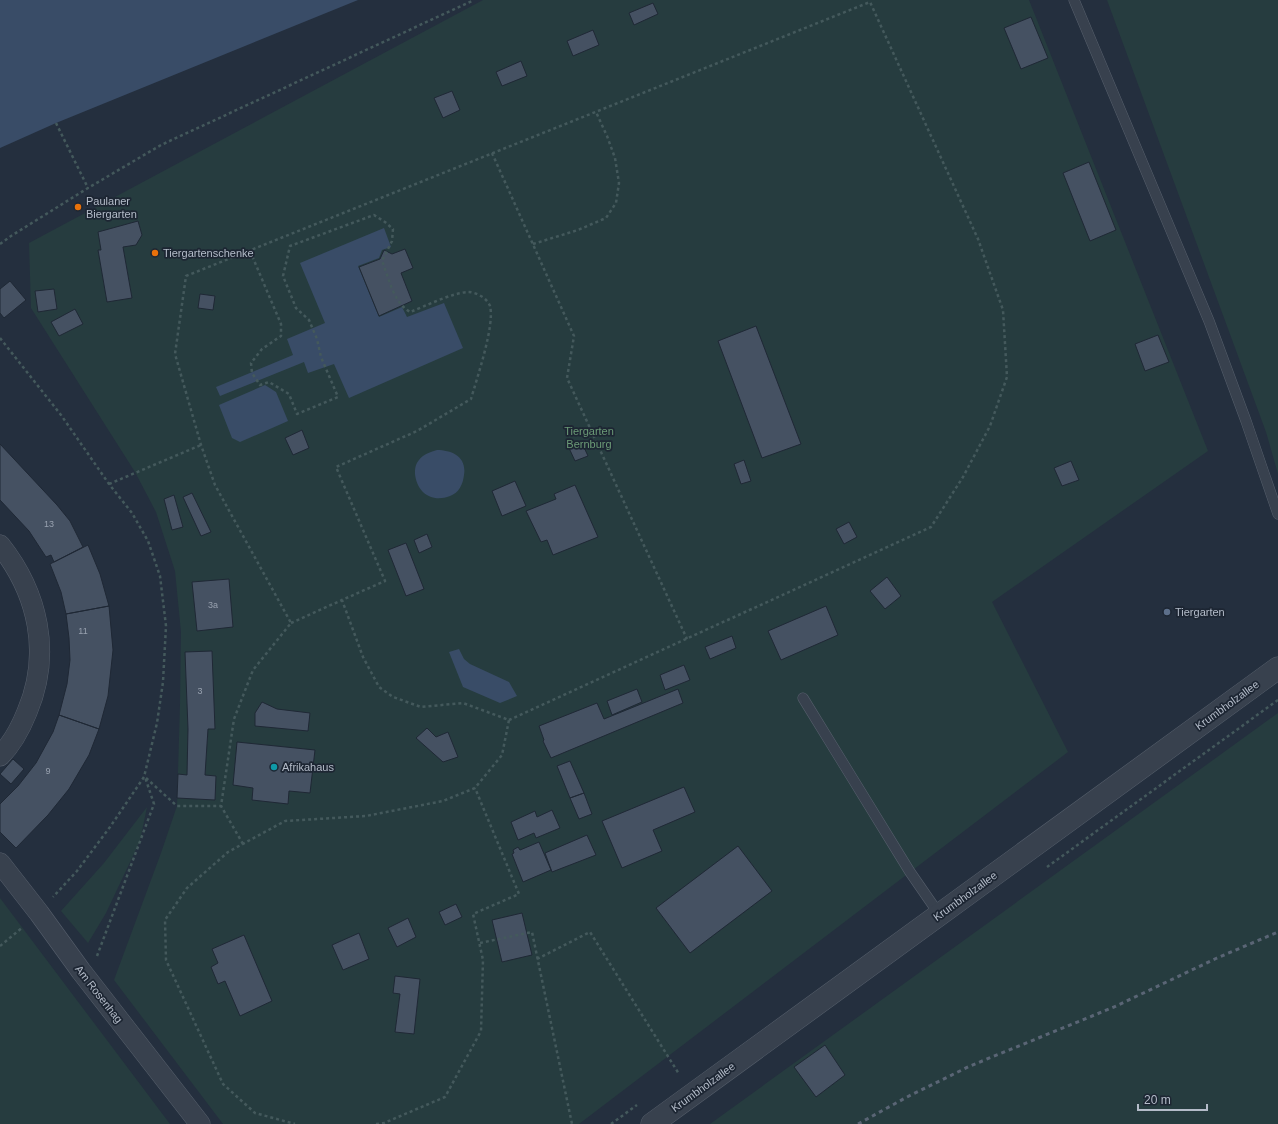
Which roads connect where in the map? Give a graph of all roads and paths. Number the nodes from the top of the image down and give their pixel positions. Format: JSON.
{"nodes":[{"id":1,"x":474,"y":0,"type":"edge"},
{"id":2,"x":1074,"y":0,"type":"edge"},
{"id":3,"x":596,"y":112,"type":"junction"},
{"id":4,"x":56,"y":123,"type":"dead end"},
{"id":5,"x":492,"y":153,"type":"junction"},
{"id":6,"x":88,"y":188,"type":"junction"},
{"id":7,"x":0,"y":244,"type":"edge"},
{"id":8,"x":533,"y":244,"type":"junction"},
{"id":9,"x":250,"y":250,"type":"junction"},
{"id":10,"x":0,"y":338,"type":"edge"},
{"id":11,"x":201,"y":445,"type":"junction"},
{"id":12,"x":109,"y":484,"type":"junction"},
{"id":13,"x":1278,"y":514,"type":"edge"},
{"id":14,"x":0,"y":545,"type":"edge"},
{"id":15,"x":342,"y":600,"type":"junction"},
{"id":16,"x":291,"y":623,"type":"junction"},
{"id":17,"x":687,"y":639,"type":"junction"},
{"id":18,"x":1278,"y":668,"type":"edge"},
{"id":19,"x":803,"y":698,"type":"dead end"},
{"id":20,"x":509,"y":720,"type":"junction"},
{"id":21,"x":0,"y":756,"type":"edge"},
{"id":22,"x":144,"y":777,"type":"junction"},
{"id":23,"x":476,"y":788,"type":"junction"},
{"id":24,"x":221,"y":806,"type":"junction"},
{"id":25,"x":243,"y":844,"type":"junction"},
{"id":26,"x":0,"y":863,"type":"edge"},
{"id":27,"x":39,"y":913,"type":"junction"},
{"id":28,"x":939,"y":914,"type":"junction"},
{"id":29,"x":480,"y":943,"type":"junction"},
{"id":30,"x":0,"y":946,"type":"edge"},
{"id":31,"x":537,"y":959,"type":"junction"},
{"id":32,"x":80,"y":971,"type":"junction"},
{"id":33,"x":679,"y":1074,"type":"dead end"},
{"id":34,"x":200,"y":1124,"type":"edge"},
{"id":35,"x":295,"y":1124,"type":"edge"},
{"id":36,"x":376,"y":1124,"type":"edge"},
{"id":37,"x":572,"y":1124,"type":"edge"},
{"id":38,"x":652,"y":1124,"type":"edge"}],
"edges":[{"from":1,"to":6,"type":"path"},
{"from":2,"to":13,"type":"lane"},
{"from":3,"to":5,"type":"path"},
{"from":3,"to":8,"type":"path"},
{"from":3,"to":17,"type":"path"},
{"from":4,"to":6,"type":"path"},
{"from":5,"to":8,"type":"path"},
{"from":5,"to":9,"type":"path"},
{"from":6,"to":7,"type":"path"},
{"from":8,"to":17,"type":"path"},
{"from":9,"to":11,"type":"path"},
{"from":9,"to":15,"type":"path"},
{"from":10,"to":12,"type":"path"},
{"from":11,"to":12,"type":"path"},
{"from":11,"to":16,"type":"path"},
{"from":12,"to":22,"type":"path"},
{"from":14,"to":21,"type":"street"},
{"from":15,"to":16,"type":"path"},
{"from":15,"to":20,"type":"path"},
{"from":16,"to":24,"type":"path"},
{"from":17,"to":20,"type":"path"},
{"from":18,"to":28,"type":"street","name":"Krumbholzallee"},
{"from":19,"to":28,"type":"lane"},
{"from":20,"to":23,"type":"path"},
{"from":22,"to":24,"type":"path"},
{"from":22,"to":27,"type":"path"},
{"from":22,"to":32,"type":"path"},
{"from":23,"to":25,"type":"path"},
{"from":23,"to":29,"type":"path"},
{"from":24,"to":25,"type":"path"},
{"from":25,"to":35,"type":"path"},
{"from":26,"to":27,"type":"street","name":"Am Rosenhag"},
{"from":27,"to":30,"type":"path"},
{"from":27,"to":32,"type":"street","name":"Am Rosenhag"},
{"from":28,"to":38,"type":"street","name":"Krumbholzallee"},
{"from":29,"to":31,"type":"path"},
{"from":29,"to":36,"type":"path"},
{"from":31,"to":33,"type":"path"},
{"from":31,"to":37,"type":"path"},
{"from":32,"to":34,"type":"street","name":"Am Rosenhag"}]}
